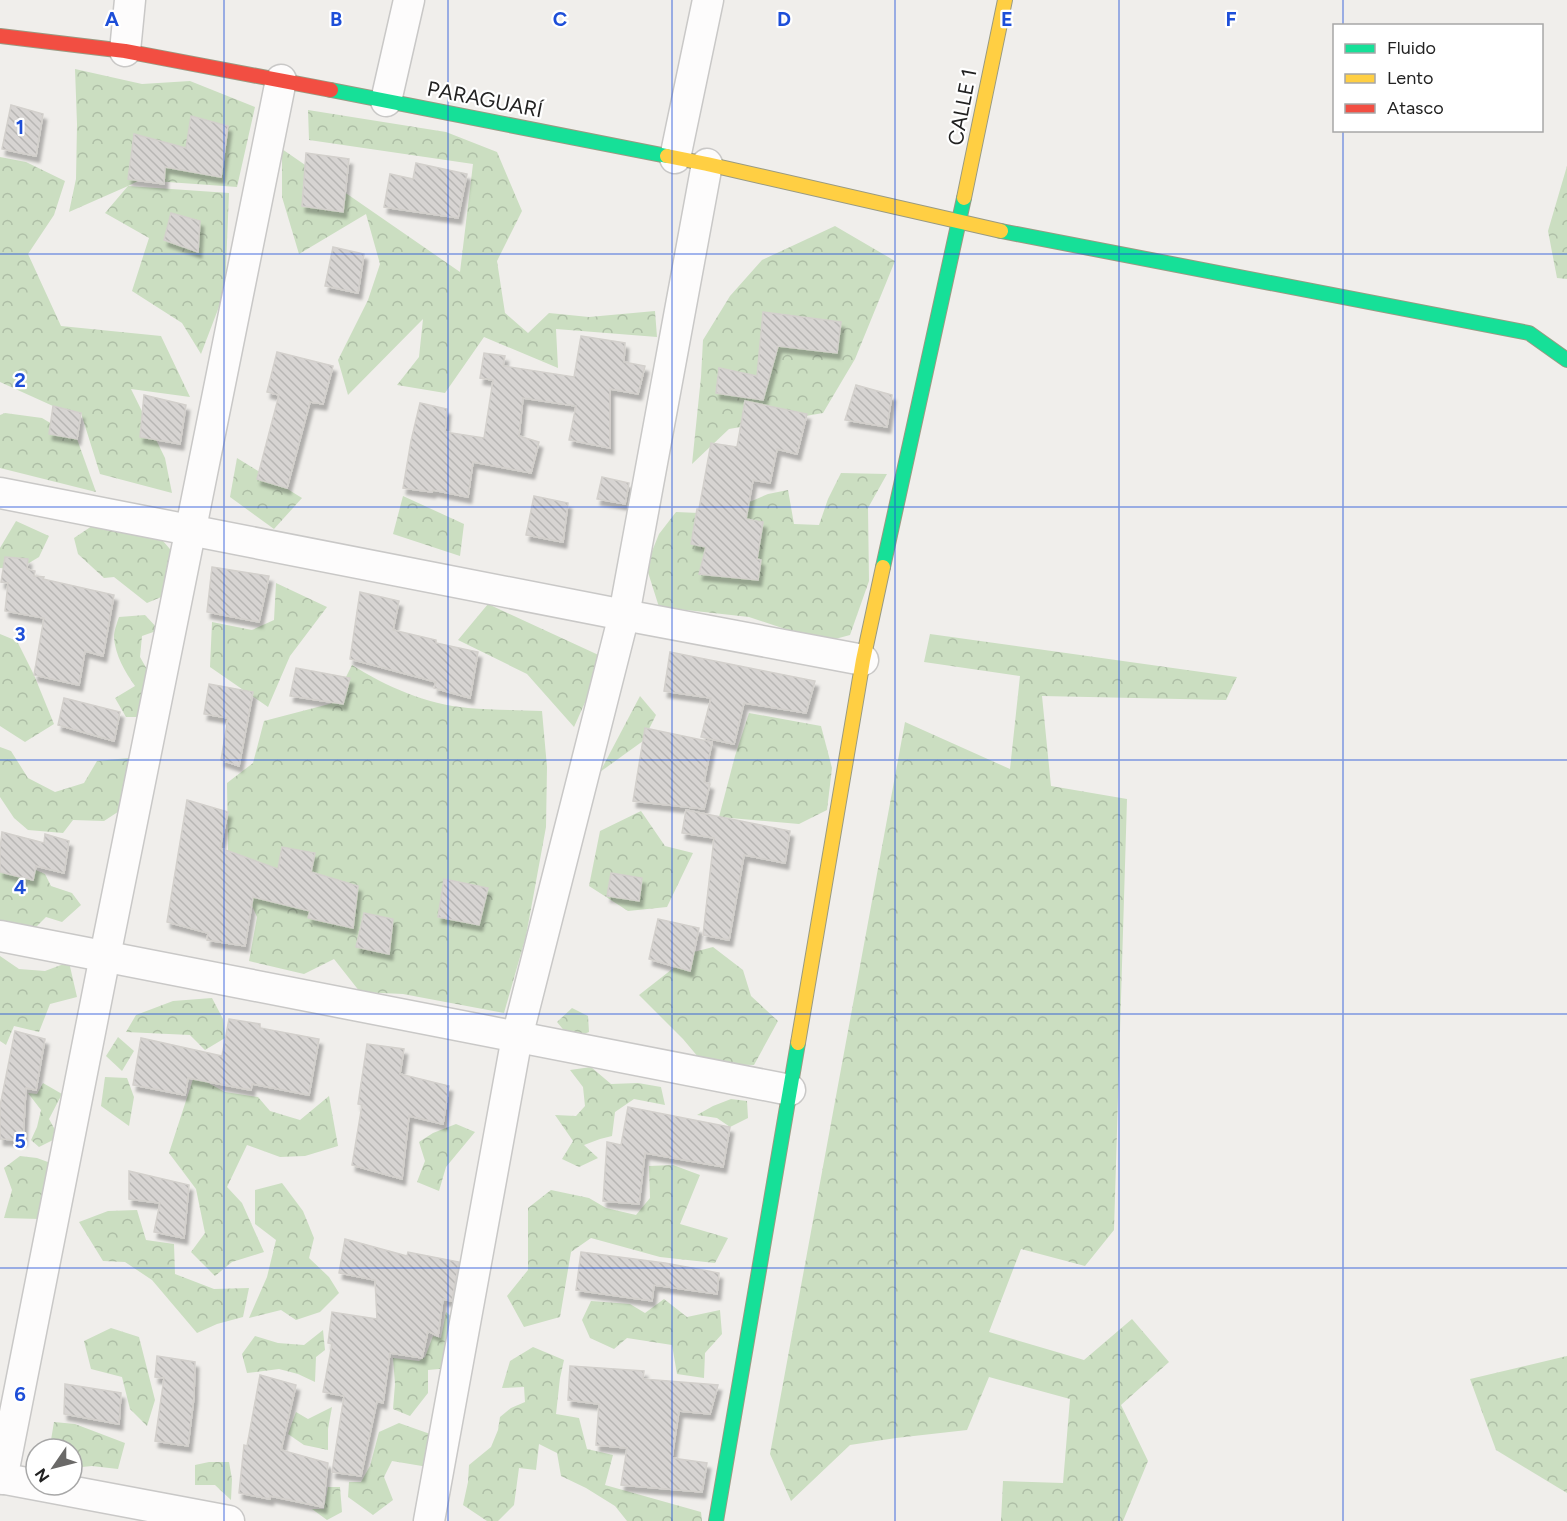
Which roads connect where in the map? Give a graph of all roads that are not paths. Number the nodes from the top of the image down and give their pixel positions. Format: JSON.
{"nodes":[{"id":1,"x":130,"y":0,"type":"edge"},
{"id":2,"x":409,"y":0,"type":"edge"},
{"id":3,"x":708,"y":0,"type":"edge"},
{"id":4,"x":1005,"y":0,"type":"edge"},
{"id":5,"x":0,"y":36,"type":"edge"},
{"id":6,"x":125,"y":51,"type":"junction"},
{"id":7,"x":281,"y":80,"type":"junction"},
{"id":8,"x":386,"y":101,"type":"junction"},
{"id":9,"x":675,"y":158,"type":"junction"},
{"id":10,"x":707,"y":164,"type":"junction"},
{"id":11,"x":959,"y":222,"type":"junction"},
{"id":12,"x":1567,"y":360,"type":"edge"},
{"id":13,"x":0,"y":493,"type":"edge"},
{"id":14,"x":190,"y":530,"type":"junction"},
{"id":15,"x":624,"y":615,"type":"junction"},
{"id":16,"x":863,"y":660,"type":"junction"},
{"id":17,"x":0,"y":936,"type":"edge"},
{"id":18,"x":105,"y":956,"type":"junction"},
{"id":19,"x":517,"y":1037,"type":"junction"},
{"id":20,"x":790,"y":1090,"type":"junction"},
{"id":21,"x":1,"y":1479,"type":"edge"},
{"id":22,"x":229,"y":1521,"type":"edge"},
{"id":23,"x":429,"y":1521,"type":"edge"},
{"id":24,"x":716,"y":1521,"type":"edge"}],
"edges":[{"from":1,"to":6,"type":"street"},
{"from":2,"to":8,"type":"street"},
{"from":3,"to":9,"type":"street"},
{"from":4,"to":11,"type":"street","name":"CALLE 1"},
{"from":5,"to":6,"type":"street","name":"PARAGUARÍ"},
{"from":6,"to":7,"type":"street","name":"PARAGUARÍ"},
{"from":7,"to":8,"type":"street","name":"PARAGUARÍ"},
{"from":7,"to":14,"type":"street"},
{"from":8,"to":9,"type":"street","name":"PARAGUARÍ"},
{"from":9,"to":10,"type":"street","name":"PARAGUARÍ"},
{"from":10,"to":11,"type":"street","name":"PARAGUARÍ"},
{"from":10,"to":15,"type":"street"},
{"from":11,"to":12,"type":"street","name":"PARAGUARÍ"},
{"from":11,"to":16,"type":"street","name":"CALLE 1"},
{"from":13,"to":14,"type":"street"},
{"from":14,"to":15,"type":"street"},
{"from":14,"to":18,"type":"street"},
{"from":15,"to":16,"type":"street"},
{"from":15,"to":19,"type":"street"},
{"from":16,"to":20,"type":"street","name":"CALLE 1"},
{"from":17,"to":18,"type":"street"},
{"from":18,"to":19,"type":"street"},
{"from":18,"to":21,"type":"street"},
{"from":19,"to":20,"type":"street"},
{"from":19,"to":23,"type":"street"},
{"from":20,"to":24,"type":"street","name":"CALLE 1"},
{"from":21,"to":22,"type":"street"}]}
